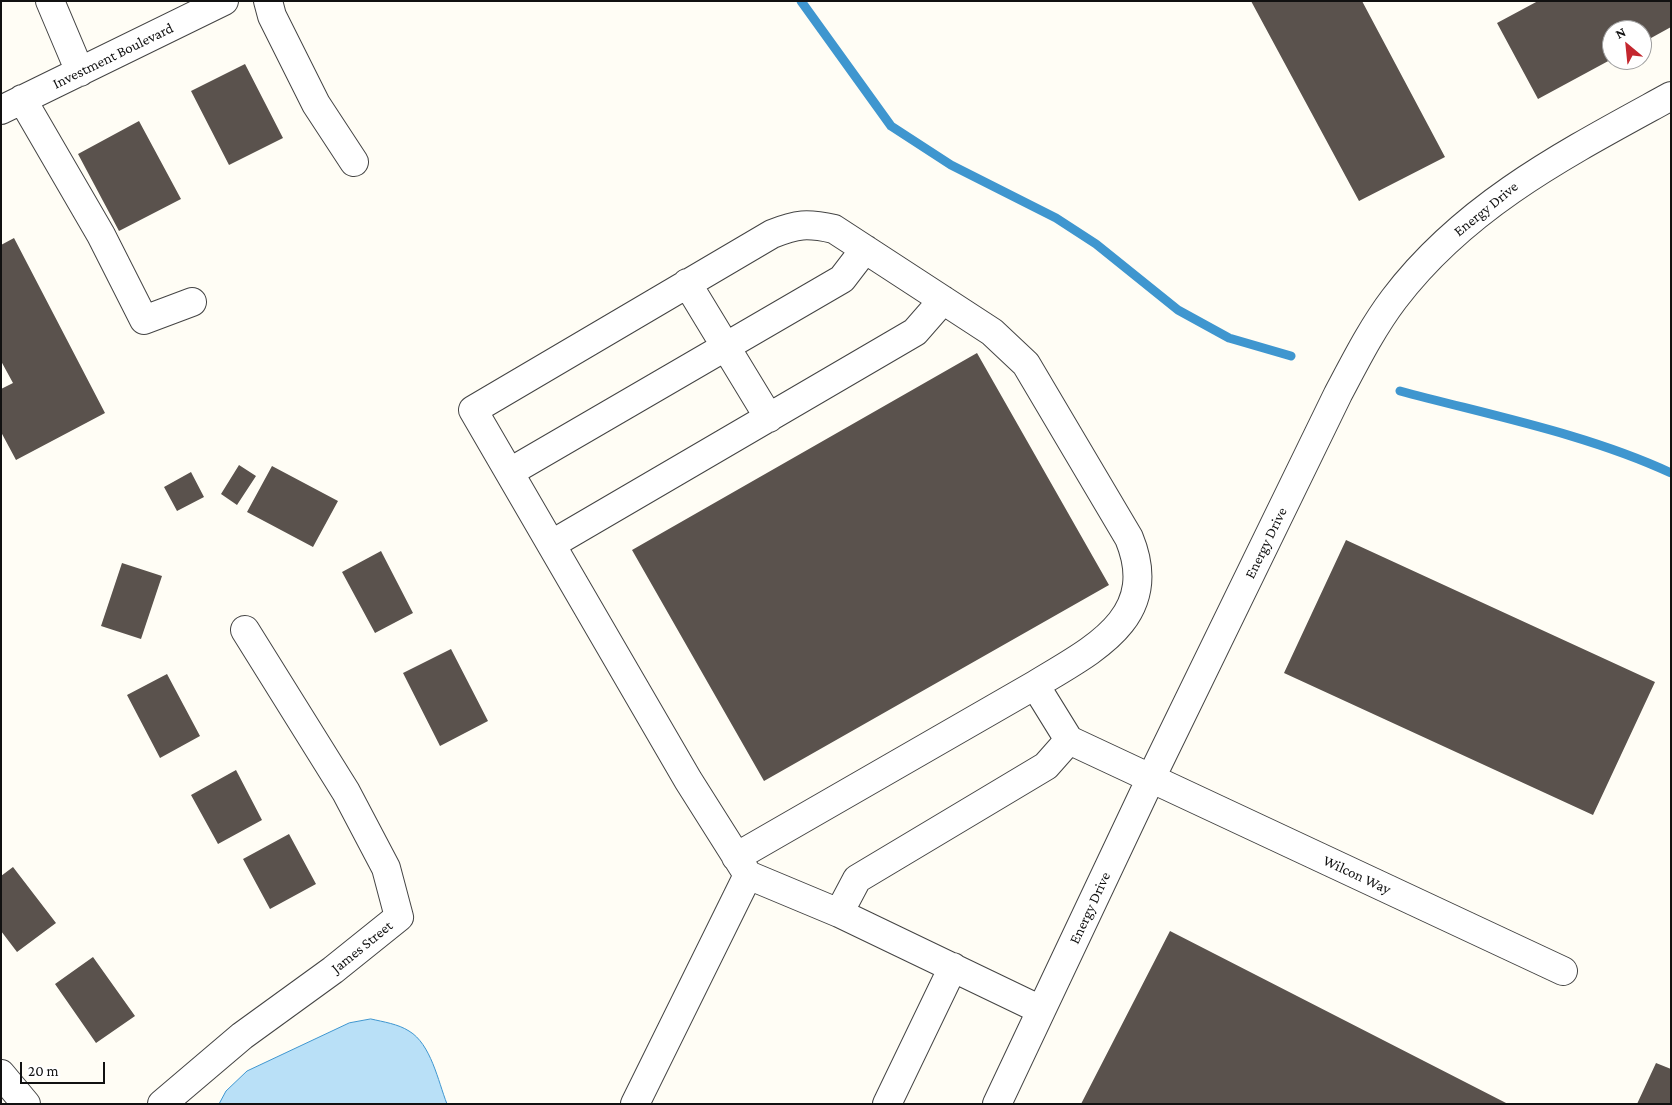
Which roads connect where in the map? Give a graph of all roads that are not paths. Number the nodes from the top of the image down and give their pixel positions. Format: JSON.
{"nodes":[{"id":1,"x":50,"y":1,"type":"edge"},
{"id":2,"x":268,"y":1,"type":"edge"},
{"id":3,"x":222,"y":2,"type":"edge"},
{"id":4,"x":80,"y":72,"type":"junction"},
{"id":5,"x":1671,"y":96,"type":"edge"},
{"id":6,"x":12,"y":105,"type":"edge"},
{"id":7,"x":354,"y":162,"type":"dead end"},
{"id":8,"x":865,"y":249,"type":"junction"},
{"id":9,"x":686,"y":283,"type":"junction"},
{"id":10,"x":943,"y":300,"type":"junction"},
{"id":11,"x":192,"y":302,"type":"dead end"},
{"id":12,"x":725,"y":347,"type":"junction"},
{"id":13,"x":769,"y":418,"type":"junction"},
{"id":14,"x":510,"y":472,"type":"junction"},
{"id":15,"x":552,"y":544,"type":"junction"},
{"id":16,"x":245,"y":630,"type":"dead end"},
{"id":17,"x":1035,"y":685,"type":"junction"},
{"id":18,"x":1069,"y":740,"type":"junction"},
{"id":19,"x":1151,"y":778,"type":"junction"},
{"id":20,"x":742,"y":866,"type":"junction"},
{"id":21,"x":839,"y":913,"type":"junction"},
{"id":22,"x":952,"y":967,"type":"junction"},
{"id":23,"x":1563,"y":971,"type":"dead end"},
{"id":24,"x":1042,"y":1010,"type":"junction"},
{"id":25,"x":1,"y":1074,"type":"edge"},
{"id":26,"x":26,"y":1104,"type":"edge"},
{"id":27,"x":162,"y":1104,"type":"edge"},
{"id":28,"x":635,"y":1104,"type":"edge"},
{"id":29,"x":887,"y":1104,"type":"edge"},
{"id":30,"x":998,"y":1104,"type":"edge"}],
"edges":[{"from":1,"to":4,"type":"street"},
{"from":2,"to":7,"type":"street"},
{"from":3,"to":4,"type":"street","name":"Investment Boulevard"},
{"from":4,"to":6,"type":"street","name":"Investment Boulevard"},
{"from":5,"to":19,"type":"street","name":"Energy Drive"},
{"from":6,"to":11,"type":"street"},
{"from":8,"to":9,"type":"street"},
{"from":8,"to":10,"type":"street"},
{"from":8,"to":12,"type":"street"},
{"from":9,"to":12,"type":"street"},
{"from":9,"to":14,"type":"street"},
{"from":10,"to":13,"type":"street"},
{"from":10,"to":17,"type":"street"},
{"from":12,"to":13,"type":"street"},
{"from":12,"to":14,"type":"street"},
{"from":13,"to":15,"type":"street"},
{"from":14,"to":15,"type":"street"},
{"from":15,"to":20,"type":"street"},
{"from":16,"to":27,"type":"street","name":"James Street"},
{"from":17,"to":18,"type":"street"},
{"from":17,"to":20,"type":"street"},
{"from":18,"to":19,"type":"street","name":"Wilcon Way"},
{"from":18,"to":21,"type":"street"},
{"from":19,"to":23,"type":"street","name":"Wilcon Way"},
{"from":19,"to":24,"type":"street","name":"Energy Drive"},
{"from":20,"to":21,"type":"street"},
{"from":20,"to":28,"type":"street"},
{"from":21,"to":22,"type":"street"},
{"from":22,"to":24,"type":"street"},
{"from":22,"to":29,"type":"street"},
{"from":24,"to":30,"type":"street","name":"Energy Drive"},
{"from":25,"to":26,"type":"street"}]}
